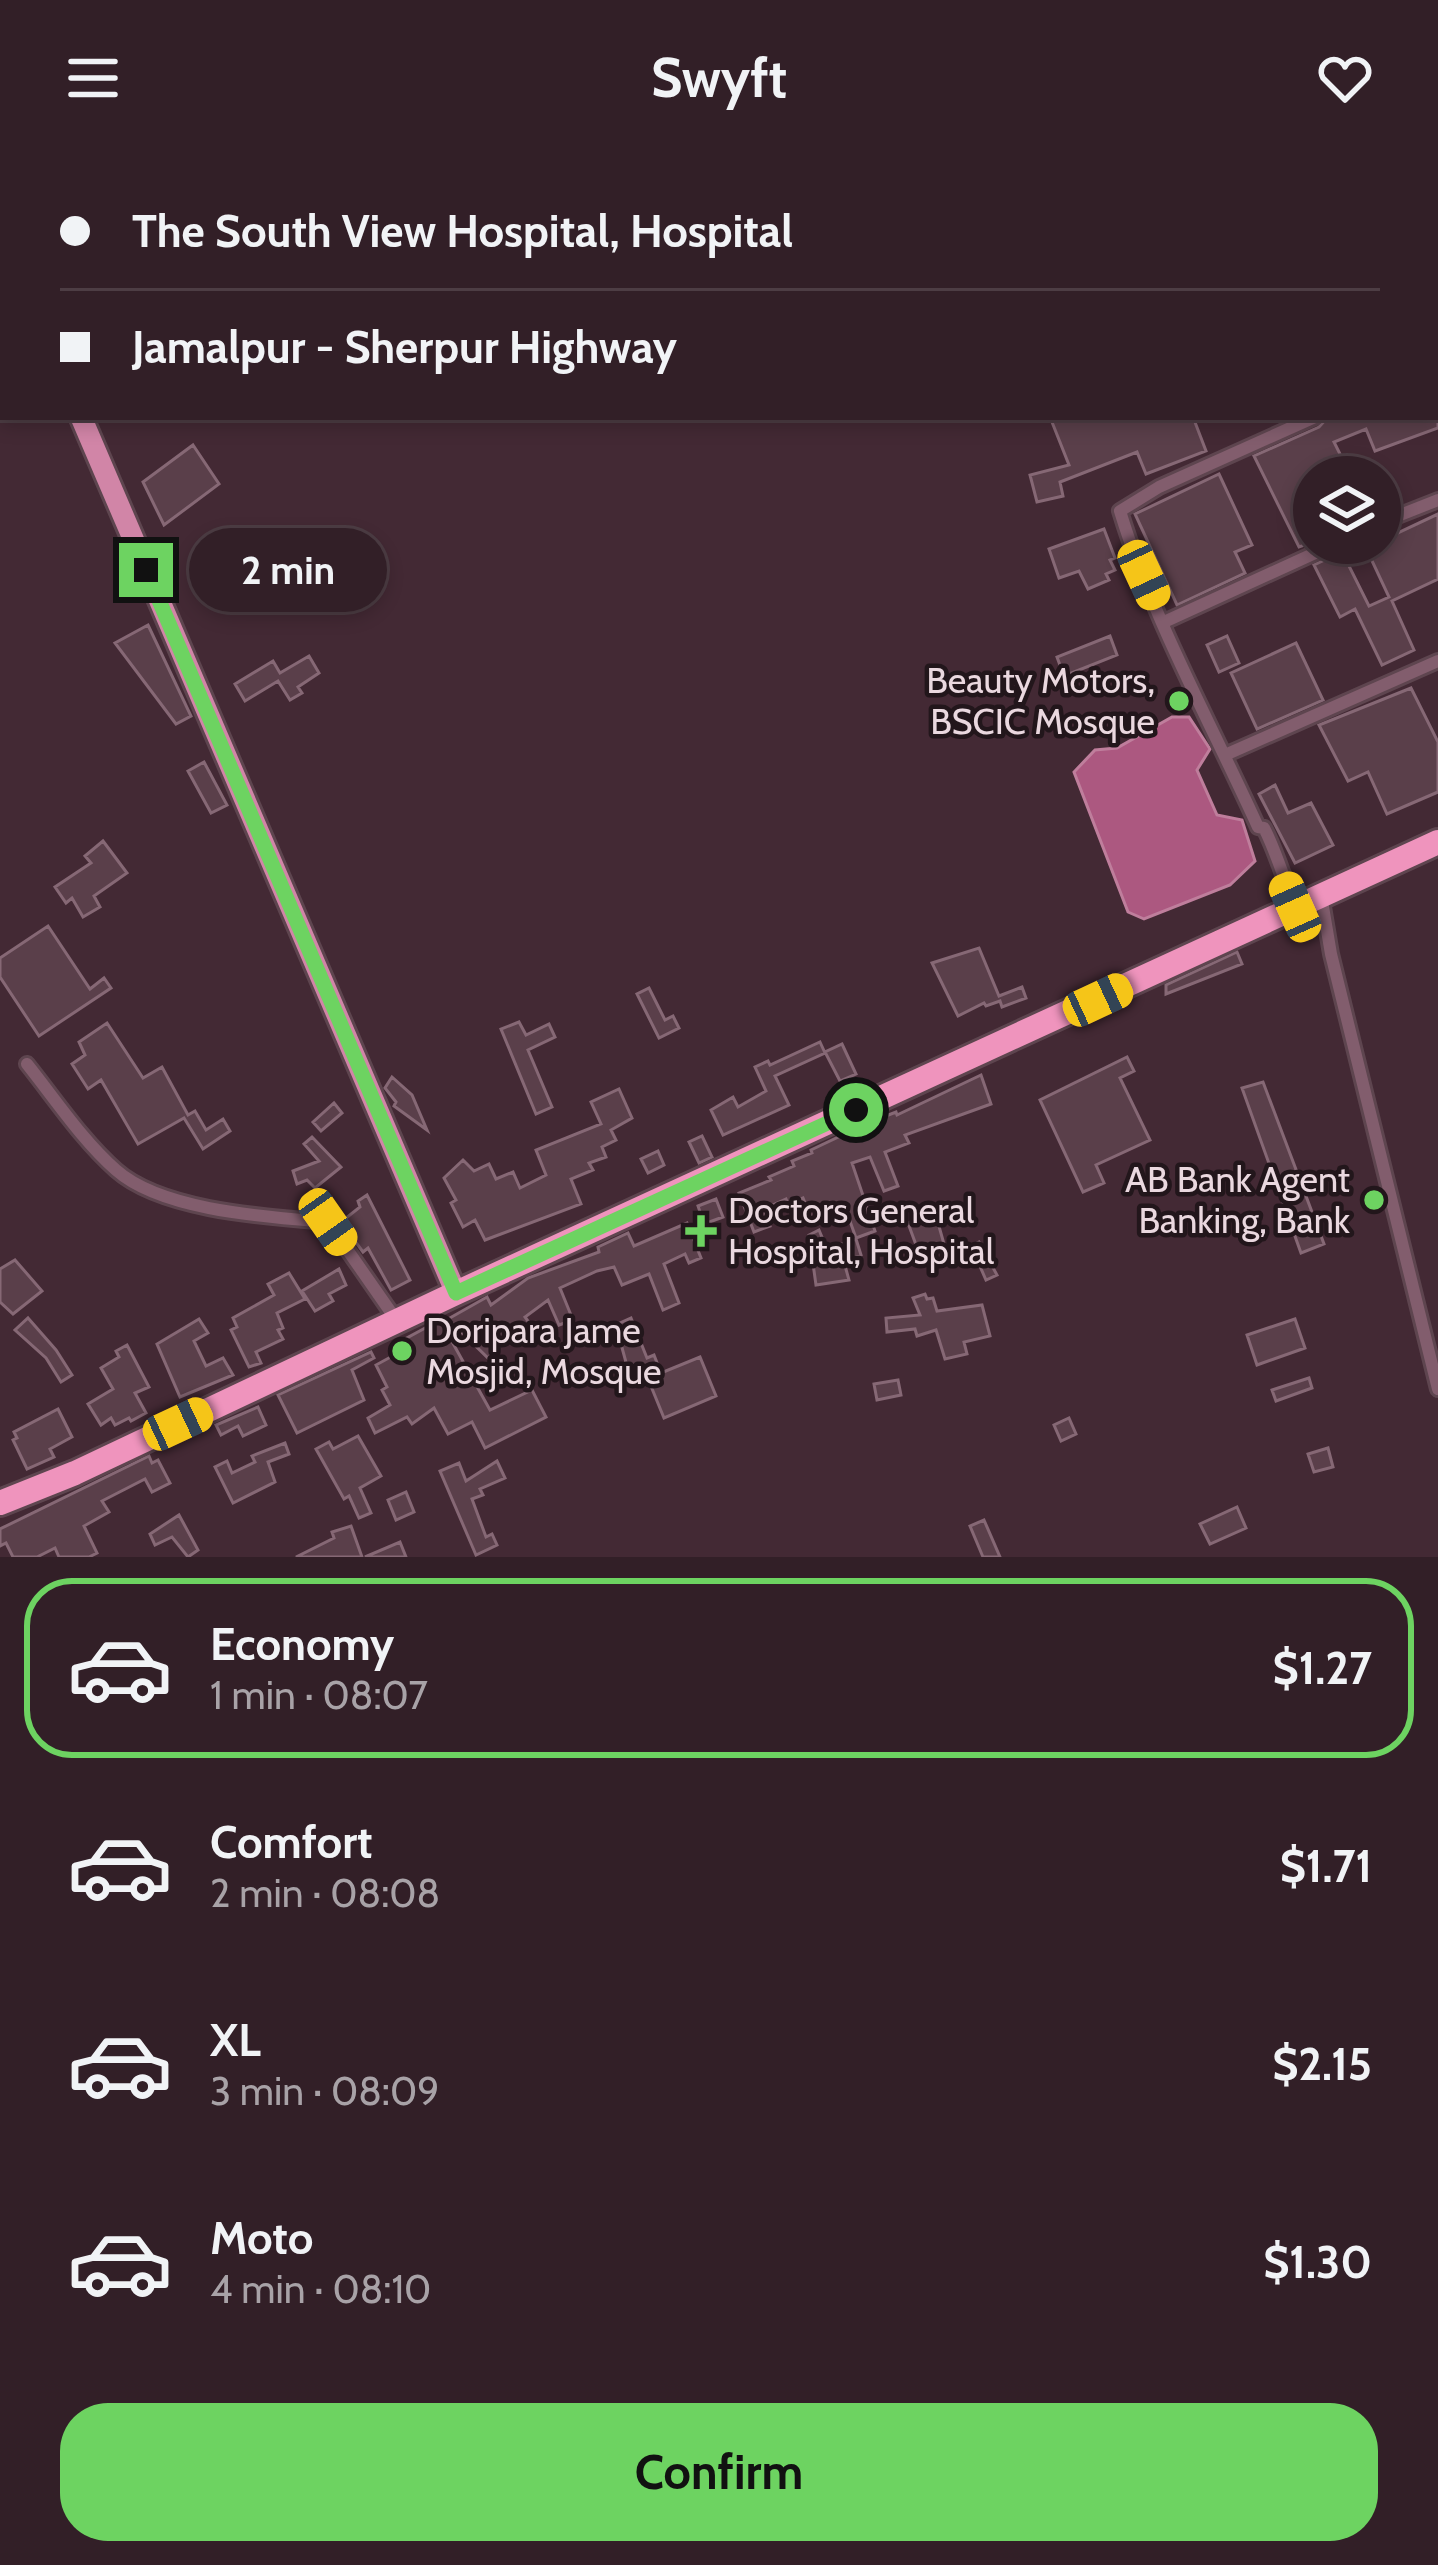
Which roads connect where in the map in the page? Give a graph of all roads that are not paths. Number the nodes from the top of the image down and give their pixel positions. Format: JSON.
{"nodes":[{"id":1,"x":82,"y":420,"type":"edge"},
{"id":2,"x":1309,"y":420,"type":"edge"},
{"id":3,"x":1438,"y":500,"type":"edge"},
{"id":4,"x":1401,"y":515,"type":"edge"},
{"id":5,"x":1293,"y":563,"type":"edge"},
{"id":6,"x":1164,"y":622,"type":"junction"},
{"id":7,"x":1438,"y":662,"type":"edge"},
{"id":8,"x":1225,"y":754,"type":"junction"},
{"id":9,"x":1438,"y":842,"type":"edge"},
{"id":10,"x":1321,"y":895,"type":"junction"},
{"id":11,"x":1295,"y":907,"type":"junction"},
{"id":12,"x":26,"y":1064,"type":"dead end"},
{"id":13,"x":456,"y":1293,"type":"junction"},
{"id":14,"x":397,"y":1321,"type":"junction"},
{"id":15,"x":1438,"y":1389,"type":"edge"},
{"id":16,"x":0,"y":1503,"type":"edge"}],
"edges":[{"from":1,"to":13,"type":"main road"},
{"from":2,"to":6,"type":"street"},
{"from":3,"to":4,"type":"street"},
{"from":5,"to":6,"type":"street"},
{"from":6,"to":8,"type":"street"},
{"from":7,"to":8,"type":"street"},
{"from":8,"to":11,"type":"street"},
{"from":9,"to":10,"type":"highway"},
{"from":10,"to":11,"type":"highway"},
{"from":10,"to":15,"type":"street"},
{"from":11,"to":13,"type":"highway"},
{"from":12,"to":14,"type":"street"},
{"from":13,"to":14,"type":"highway"},
{"from":14,"to":16,"type":"highway"}]}
